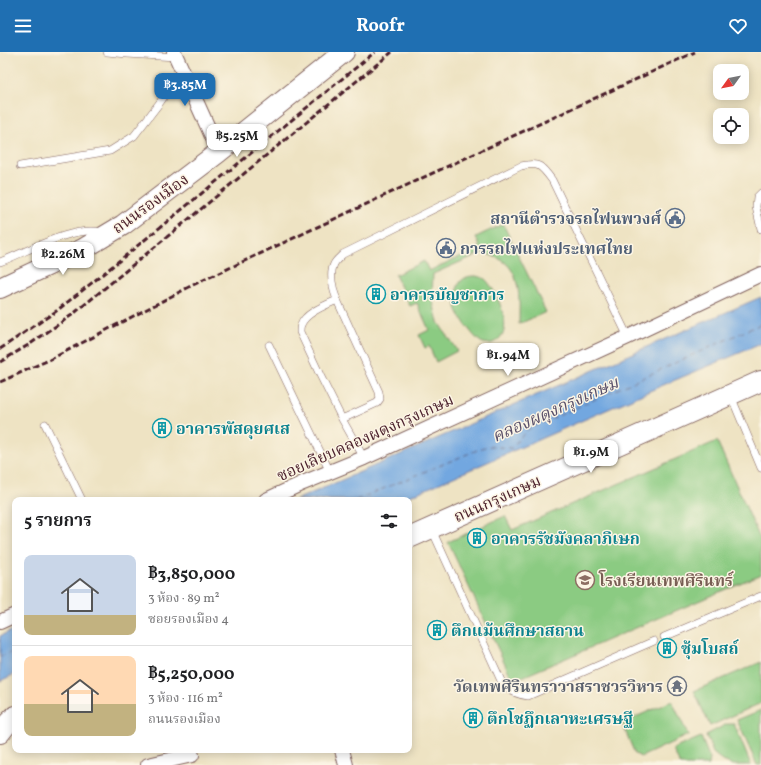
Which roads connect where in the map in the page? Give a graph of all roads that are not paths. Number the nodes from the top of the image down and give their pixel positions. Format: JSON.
{"nodes":[{"id":1,"x":107,"y":52,"type":"edge"},
{"id":2,"x":344,"y":52,"type":"edge"},
{"id":3,"x":178,"y":59,"type":"edge"},
{"id":4,"x":219,"y":152,"type":"junction"},
{"id":5,"x":20,"y":166,"type":"dead end"},
{"id":6,"x":761,"y":193,"type":"edge"},
{"id":7,"x":761,"y":228,"type":"edge"},
{"id":8,"x":109,"y":233,"type":"junction"},
{"id":9,"x":0,"y":262,"type":"edge"},
{"id":10,"x":761,"y":274,"type":"edge"},
{"id":11,"x":0,"y":288,"type":"edge"},
{"id":12,"x":337,"y":300,"type":"junction"},
{"id":13,"x":628,"y":337,"type":"junction"},
{"id":14,"x":269,"y":345,"type":"dead end"},
{"id":15,"x":761,"y":381,"type":"edge"},
{"id":16,"x":731,"y":394,"type":"junction"},
{"id":17,"x":342,"y":419,"type":"junction"},
{"id":18,"x":45,"y":424,"type":"dead end"},
{"id":19,"x":364,"y":458,"type":"junction"},
{"id":20,"x":761,"y":468,"type":"edge"},
{"id":21,"x":330,"y":472,"type":"junction"},
{"id":22,"x":81,"y":497,"type":"edge"},
{"id":23,"x":273,"y":497,"type":"edge"},
{"id":24,"x":432,"y":528,"type":"junction"},
{"id":25,"x":412,"y":537,"type":"edge"},
{"id":26,"x":761,"y":596,"type":"edge"},
{"id":27,"x":12,"y":616,"type":"edge"},
{"id":28,"x":0,"y":622,"type":"edge"},
{"id":29,"x":664,"y":637,"type":"dead end"},
{"id":30,"x":654,"y":642,"type":"dead end"},
{"id":31,"x":12,"y":716,"type":"edge"},
{"id":32,"x":12,"y":718,"type":"edge"},
{"id":33,"x":0,"y":720,"type":"edge"},
{"id":34,"x":0,"y":733,"type":"edge"},
{"id":35,"x":343,"y":753,"type":"edge"},
{"id":36,"x":192,"y":757,"type":"edge"},
{"id":37,"x":148,"y":765,"type":"edge"},
{"id":38,"x":346,"y":765,"type":"edge"}],
"edges":[{"from":1,"to":3,"type":"lane"},
{"from":2,"to":4,"type":"main road","name":"ถนนรองเมือง"},
{"from":3,"to":4,"type":"street"},
{"from":3,"to":5,"type":"lane"},
{"from":4,"to":8,"type":"main road","name":"ถนนรองเมือง"},
{"from":6,"to":7,"type":"lane"},
{"from":8,"to":9,"type":"lane"},
{"from":8,"to":11,"type":"main road","name":"ถนนรองเมือง"},
{"from":10,"to":13,"type":"street","name":"ซอยเลียบคลองผดุงกรุงเกษม"},
{"from":12,"to":13,"type":"lane"},
{"from":12,"to":17,"type":"lane"},
{"from":12,"to":17,"type":"lane"},
{"from":13,"to":19,"type":"street","name":"ซอยเลียบคลองผดุงกรุงเกษม"},
{"from":14,"to":21,"type":"lane"},
{"from":15,"to":16,"type":"main road","name":"ถนนกรุงเกษม"},
{"from":16,"to":20,"type":"lane"},
{"from":16,"to":24,"type":"main road","name":"ถนนกรุงเกษม"},
{"from":17,"to":19,"type":"lane"},
{"from":18,"to":22,"type":"lane"},
{"from":19,"to":21,"type":"street","name":"ซอยเลียบคลองผดุงกรุงเกษม"},
{"from":21,"to":23,"type":"street","name":"ซอยเลียบคลองผดุงกรุงเกษม"},
{"from":24,"to":25,"type":"main road","name":"ถนนกรุงเกษม"},
{"from":24,"to":30,"type":"lane"},
{"from":26,"to":29,"type":"lane"},
{"from":27,"to":28,"type":"street"},
{"from":31,"to":33,"type":"main road"},
{"from":32,"to":34,"type":"main road"},
{"from":35,"to":38,"type":"street"},
{"from":36,"to":37,"type":"street"}]}
